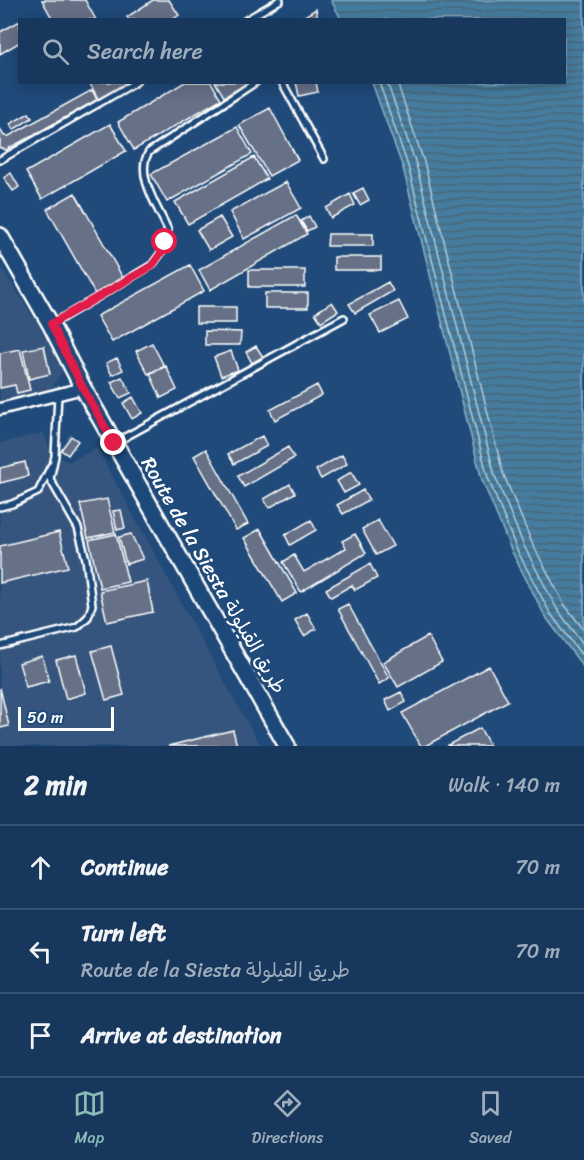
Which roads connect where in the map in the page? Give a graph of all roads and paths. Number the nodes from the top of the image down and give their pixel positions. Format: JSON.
{"nodes":[{"id":1,"x":280,"y":0,"type":"edge"},
{"id":2,"x":249,"y":18,"type":"edge"},
{"id":3,"x":133,"y":84,"type":"edge"},
{"id":4,"x":253,"y":84,"type":"edge"},
{"id":5,"x":283,"y":84,"type":"edge"},
{"id":6,"x":324,"y":159,"type":"dead end"},
{"id":7,"x":0,"y":160,"type":"edge"},
{"id":8,"x":0,"y":236,"type":"edge"},
{"id":9,"x":344,"y":318,"type":"dead end"},
{"id":10,"x":51,"y":324,"type":"junction"},
{"id":11,"x":83,"y":388,"type":"junction"},
{"id":12,"x":58,"y":394,"type":"junction"},
{"id":13,"x":0,"y":409,"type":"edge"},
{"id":14,"x":114,"y":443,"type":"junction"},
{"id":15,"x":55,"y":456,"type":"junction"},
{"id":16,"x":0,"y":507,"type":"edge"},
{"id":17,"x":0,"y":645,"type":"edge"},
{"id":18,"x":287,"y":746,"type":"edge"}],
"edges":[{"from":1,"to":2,"type":"lane"},
{"from":3,"to":7,"type":"lane"},
{"from":4,"to":10,"type":"lane"},
{"from":5,"to":6,"type":"lane"},
{"from":8,"to":10,"type":"main road","name":"Route de la Siesta طريق القيلولة"},
{"from":9,"to":14,"type":"lane"},
{"from":10,"to":11,"type":"main road","name":"Route de la Siesta طريق القيلولة"},
{"from":11,"to":12,"type":"street"},
{"from":11,"to":14,"type":"main road","name":"Route de la Siesta طريق القيلولة"},
{"from":12,"to":13,"type":"street"},
{"from":12,"to":15,"type":"lane"},
{"from":14,"to":18,"type":"main road","name":"Route de la Siesta طريق القيلولة"},
{"from":15,"to":16,"type":"lane"},
{"from":15,"to":17,"type":"lane"}]}
